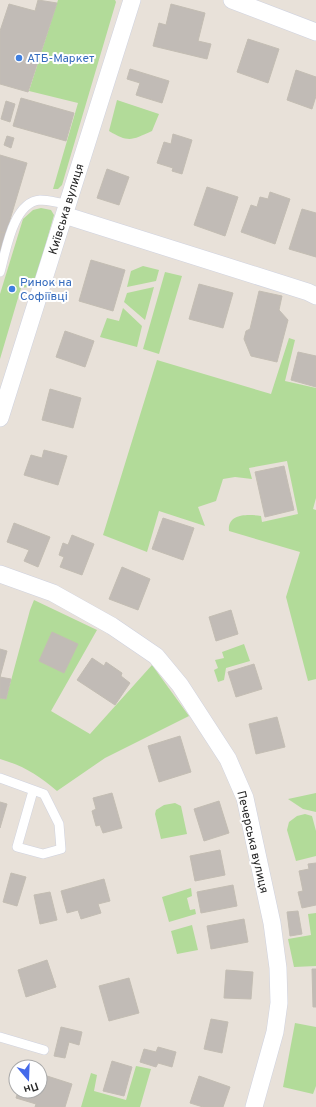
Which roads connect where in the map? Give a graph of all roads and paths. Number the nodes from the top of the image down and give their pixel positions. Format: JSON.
{"nodes":[{"id":1,"x":132,"y":0,"type":"edge"},
{"id":2,"x":232,"y":0,"type":"edge"},
{"id":3,"x":316,"y":32,"type":"edge"},
{"id":4,"x":66,"y":210,"type":"junction"},
{"id":5,"x":0,"y":272,"type":"edge"},
{"id":6,"x":316,"y":296,"type":"edge"},
{"id":7,"x":0,"y":418,"type":"edge"},
{"id":8,"x":0,"y":574,"type":"edge"},
{"id":9,"x":0,"y":778,"type":"edge"},
{"id":10,"x":33,"y":790,"type":"junction"},
{"id":11,"x":0,"y":1037,"type":"edge"},
{"id":12,"x":44,"y":1050,"type":"dead end"},
{"id":13,"x":254,"y":1107,"type":"edge"}],
"edges":[{"from":1,"to":4,"type":"street","name":"Київська вулиця"},
{"from":2,"to":3,"type":"street"},
{"from":4,"to":5,"type":"lane"},
{"from":4,"to":6,"type":"street"},
{"from":4,"to":7,"type":"street","name":"Київська вулиця"},
{"from":8,"to":13,"type":"street","name":"Печерська вулиця"},
{"from":9,"to":10,"type":"lane"},
{"from":10,"to":10,"type":"lane"},
{"from":11,"to":12,"type":"lane"}]}
